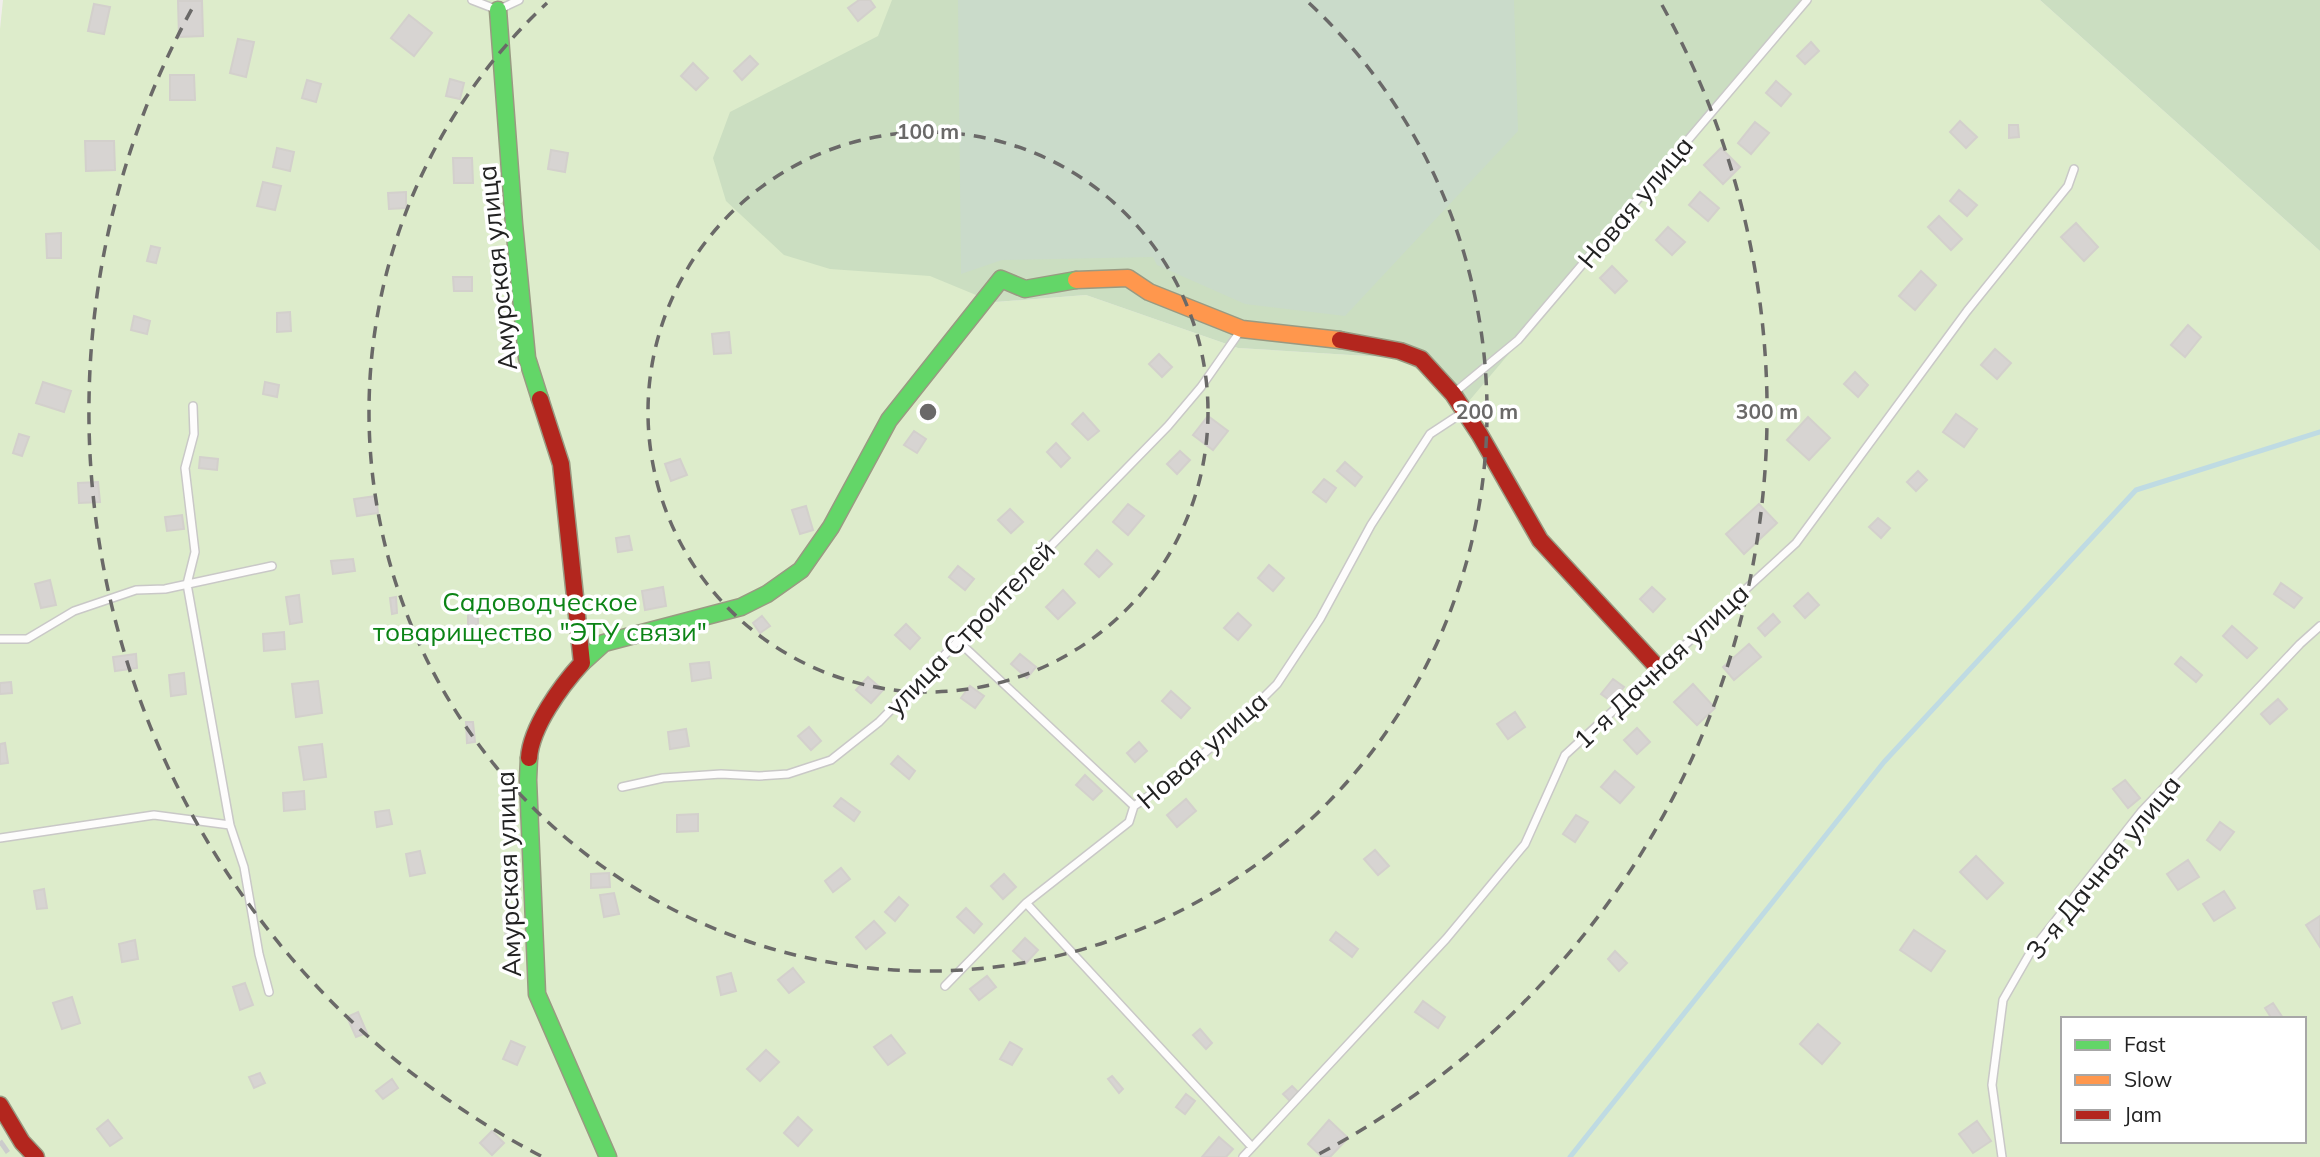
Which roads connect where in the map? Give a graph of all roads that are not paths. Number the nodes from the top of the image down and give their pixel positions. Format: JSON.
{"nodes":[{"id":1,"x":472,"y":0,"type":"edge"},
{"id":2,"x":519,"y":0,"type":"edge"},
{"id":3,"x":1807,"y":0,"type":"edge"},
{"id":4,"x":498,"y":9,"type":"junction"},
{"id":5,"x":2074,"y":169,"type":"dead end"},
{"id":6,"x":1242,"y":329,"type":"junction"},
{"id":7,"x":1452,"y":394,"type":"junction"},
{"id":8,"x":193,"y":406,"type":"dead end"},
{"id":9,"x":1464,"y":412,"type":"junction"},
{"id":10,"x":272,"y":566,"type":"dead end"},
{"id":11,"x":187,"y":584,"type":"junction"},
{"id":12,"x":2320,"y":626,"type":"edge"},
{"id":13,"x":0,"y":639,"type":"edge"},
{"id":14,"x":958,"y":641,"type":"junction"},
{"id":15,"x":582,"y":663,"type":"junction"},
{"id":16,"x":1658,"y":668,"type":"junction"},
{"id":17,"x":622,"y":787,"type":"dead end"},
{"id":18,"x":1134,"y":806,"type":"junction"},
{"id":19,"x":230,"y":824,"type":"junction"},
{"id":20,"x":0,"y":838,"type":"edge"},
{"id":21,"x":1026,"y":903,"type":"junction"},
{"id":22,"x":945,"y":986,"type":"dead end"},
{"id":23,"x":269,"y":992,"type":"dead end"},
{"id":24,"x":0,"y":1105,"type":"edge"},
{"id":25,"x":1252,"y":1147,"type":"junction"},
{"id":26,"x":36,"y":1157,"type":"edge"},
{"id":27,"x":608,"y":1157,"type":"edge"},
{"id":28,"x":1243,"y":1157,"type":"edge"},
{"id":29,"x":2002,"y":1157,"type":"edge"}],
"edges":[{"from":1,"to":4,"type":"lane"},
{"from":2,"to":4,"type":"lane"},
{"from":3,"to":7,"type":"lane","name":"Новая улица"},
{"from":4,"to":15,"type":"street","name":"Амурская улица"},
{"from":5,"to":16,"type":"lane","name":"1-я Дачная улица"},
{"from":6,"to":7,"type":"street"},
{"from":6,"to":14,"type":"lane","name":"улица Строителей"},
{"from":6,"to":15,"type":"street"},
{"from":7,"to":9,"type":"street"},
{"from":8,"to":11,"type":"lane"},
{"from":9,"to":16,"type":"street"},
{"from":9,"to":18,"type":"lane","name":"Новая улица"},
{"from":10,"to":11,"type":"lane"},
{"from":11,"to":13,"type":"lane"},
{"from":11,"to":19,"type":"lane"},
{"from":12,"to":29,"type":"lane","name":"3-я Дачная улица"},
{"from":14,"to":17,"type":"lane","name":"улица Строителей"},
{"from":14,"to":18,"type":"lane"},
{"from":15,"to":27,"type":"street","name":"Амурская улица"},
{"from":16,"to":25,"type":"lane","name":"1-я Дачная улица"},
{"from":18,"to":21,"type":"lane","name":"Новая улица"},
{"from":19,"to":20,"type":"lane"},
{"from":19,"to":23,"type":"lane"},
{"from":21,"to":22,"type":"lane","name":"Новая улица"},
{"from":21,"to":25,"type":"lane"},
{"from":24,"to":26,"type":"street"},
{"from":25,"to":28,"type":"lane","name":"1-я Дачная улица"}]}
